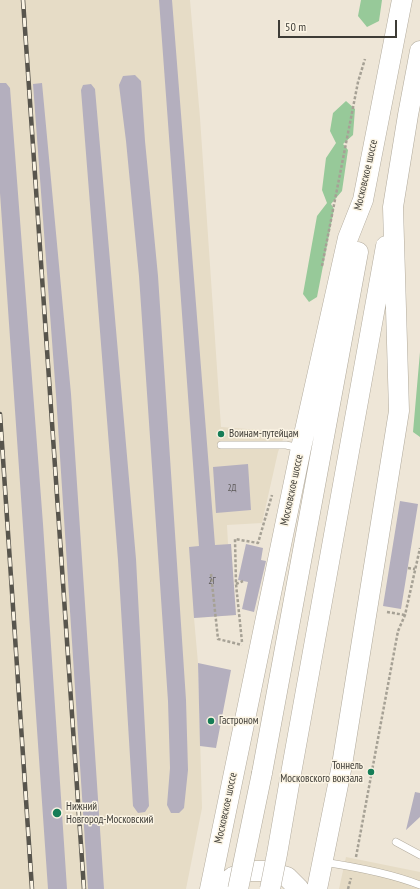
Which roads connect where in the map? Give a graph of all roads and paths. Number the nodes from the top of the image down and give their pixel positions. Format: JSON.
{"nodes":[{"id":1,"x":402,"y":0,"type":"edge"},
{"id":2,"x":420,"y":51,"type":"edge"},
{"id":3,"x":363,"y":200,"type":"junction"},
{"id":4,"x":393,"y":207,"type":"junction"},
{"id":5,"x":221,"y":445,"type":"dead end"},
{"id":6,"x":300,"y":448,"type":"junction"},
{"id":7,"x":420,"y":548,"type":"edge"},
{"id":8,"x":408,"y":568,"type":"dead end"},
{"id":9,"x":416,"y":569,"type":"junction"},
{"id":10,"x":211,"y":574,"type":"dead end"},
{"id":11,"x":243,"y":581,"type":"dead end"},
{"id":12,"x":236,"y":584,"type":"dead end"},
{"id":13,"x":387,"y":612,"type":"dead end"},
{"id":14,"x":405,"y":615,"type":"junction"},
{"id":15,"x":242,"y":645,"type":"dead end"},
{"id":16,"x":396,"y":842,"type":"dead end"},
{"id":17,"x":420,"y":854,"type":"edge"},
{"id":18,"x":323,"y":861,"type":"junction"},
{"id":19,"x":354,"y":867,"type":"junction"},
{"id":20,"x":420,"y":885,"type":"edge"},
{"id":21,"x":210,"y":889,"type":"edge"},
{"id":22,"x":217,"y":889,"type":"edge"},
{"id":23,"x":238,"y":889,"type":"edge"},
{"id":24,"x":270,"y":889,"type":"edge"},
{"id":25,"x":299,"y":889,"type":"edge"},
{"id":26,"x":317,"y":889,"type":"edge"},
{"id":27,"x":348,"y":889,"type":"edge"}],
"edges":[{"from":1,"to":3,"type":"main road","name":"Московское шоссе"},
{"from":2,"to":4,"type":"main road"},
{"from":3,"to":6,"type":"main road","name":"Московское шоссе"},
{"from":3,"to":23,"type":"main road","bridge":true},
{"from":4,"to":18,"type":"main road"},
{"from":4,"to":24,"type":"main road","bridge":true},
{"from":5,"to":6,"type":"lane"},
{"from":6,"to":21,"type":"main road","name":"Московское шоссе"},
{"from":7,"to":9,"type":"path"},
{"from":8,"to":9,"type":"path"},
{"from":9,"to":14,"type":"path"},
{"from":10,"to":15,"type":"path"},
{"from":11,"to":12,"type":"path"},
{"from":13,"to":14,"type":"path"},
{"from":14,"to":19,"type":"path"},
{"from":16,"to":17,"type":"lane"},
{"from":18,"to":19,"type":"lane"},
{"from":18,"to":26,"type":"main road"},
{"from":19,"to":20,"type":"lane"},
{"from":19,"to":27,"type":"path"},
{"from":22,"to":25,"type":"main road"}]}
